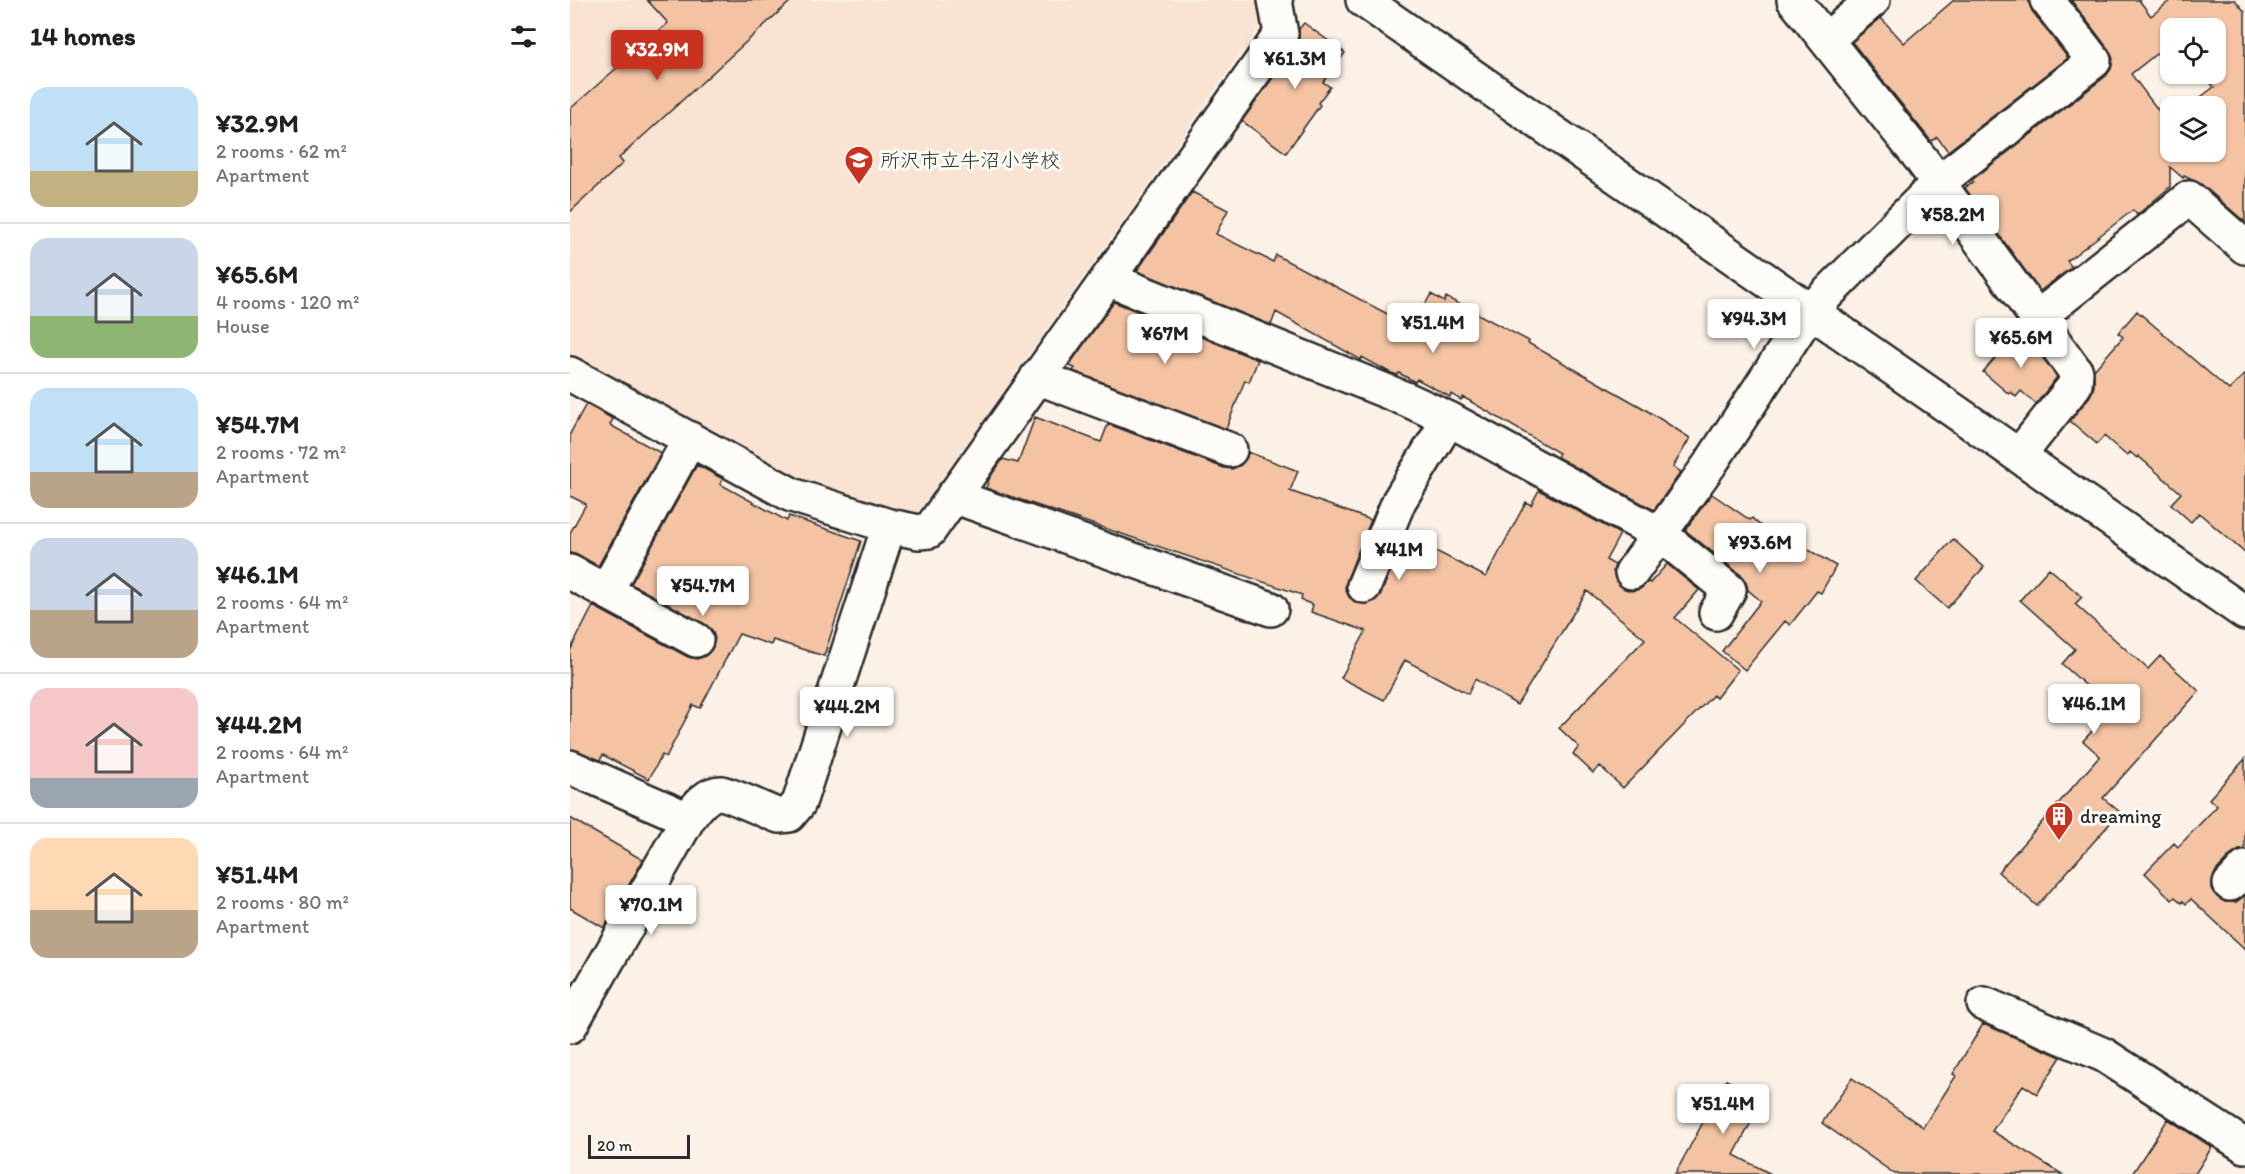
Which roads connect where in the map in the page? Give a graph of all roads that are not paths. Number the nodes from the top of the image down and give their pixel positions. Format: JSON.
{"nodes":[{"id":1,"x":1275,"y":0,"type":"edge"},
{"id":2,"x":1363,"y":0,"type":"edge"},
{"id":3,"x":1794,"y":0,"type":"edge"},
{"id":4,"x":1873,"y":0,"type":"edge"},
{"id":5,"x":2047,"y":0,"type":"edge"},
{"id":6,"x":1827,"y":39,"type":"junction"},
{"id":7,"x":1938,"y":183,"type":"junction"},
{"id":8,"x":2245,"y":247,"type":"edge"},
{"id":9,"x":1108,"y":279,"type":"junction"},
{"id":10,"x":1811,"y":309,"type":"junction"},
{"id":11,"x":2037,"y":318,"type":"junction"},
{"id":12,"x":570,"y":374,"type":"edge"},
{"id":13,"x":1037,"y":377,"type":"junction"},
{"id":14,"x":1449,"y":418,"type":"junction"},
{"id":15,"x":690,"y":440,"type":"junction"},
{"id":16,"x":1230,"y":450,"type":"dead end"},
{"id":17,"x":2020,"y":454,"type":"junction"},
{"id":18,"x":953,"y":496,"type":"junction"},
{"id":19,"x":889,"y":526,"type":"junction"},
{"id":20,"x":1661,"y":535,"type":"junction"},
{"id":21,"x":570,"y":572,"type":"edge"},
{"id":22,"x":1632,"y":572,"type":"dead end"},
{"id":23,"x":1364,"y":586,"type":"dead end"},
{"id":24,"x":606,"y":591,"type":"junction"},
{"id":25,"x":1271,"y":609,"type":"dead end"},
{"id":26,"x":1716,"y":613,"type":"dead end"},
{"id":27,"x":2245,"y":613,"type":"edge"},
{"id":28,"x":696,"y":640,"type":"dead end"},
{"id":29,"x":570,"y":767,"type":"edge"},
{"id":30,"x":688,"y":819,"type":"junction"},
{"id":31,"x":1984,"y":1004,"type":"dead end"},
{"id":32,"x":570,"y":1026,"type":"edge"},
{"id":33,"x":2245,"y":1146,"type":"edge"}],
"edges":[{"from":1,"to":9,"type":"street"},
{"from":2,"to":10,"type":"street"},
{"from":3,"to":6,"type":"street"},
{"from":4,"to":6,"type":"street"},
{"from":5,"to":7,"type":"street"},
{"from":6,"to":7,"type":"street"},
{"from":7,"to":10,"type":"street"},
{"from":7,"to":11,"type":"street"},
{"from":8,"to":11,"type":"street"},
{"from":9,"to":13,"type":"street"},
{"from":9,"to":14,"type":"street"},
{"from":10,"to":17,"type":"street"},
{"from":10,"to":20,"type":"street"},
{"from":11,"to":17,"type":"street"},
{"from":12,"to":15,"type":"street"},
{"from":13,"to":16,"type":"street"},
{"from":13,"to":18,"type":"street"},
{"from":14,"to":20,"type":"street"},
{"from":14,"to":23,"type":"street"},
{"from":15,"to":19,"type":"street"},
{"from":15,"to":24,"type":"street"},
{"from":17,"to":27,"type":"street"},
{"from":18,"to":19,"type":"street"},
{"from":18,"to":25,"type":"street"},
{"from":19,"to":30,"type":"street"},
{"from":20,"to":22,"type":"street"},
{"from":20,"to":26,"type":"street"},
{"from":21,"to":24,"type":"street"},
{"from":24,"to":28,"type":"street"},
{"from":29,"to":30,"type":"street"},
{"from":30,"to":32,"type":"street"},
{"from":31,"to":33,"type":"street"}]}
